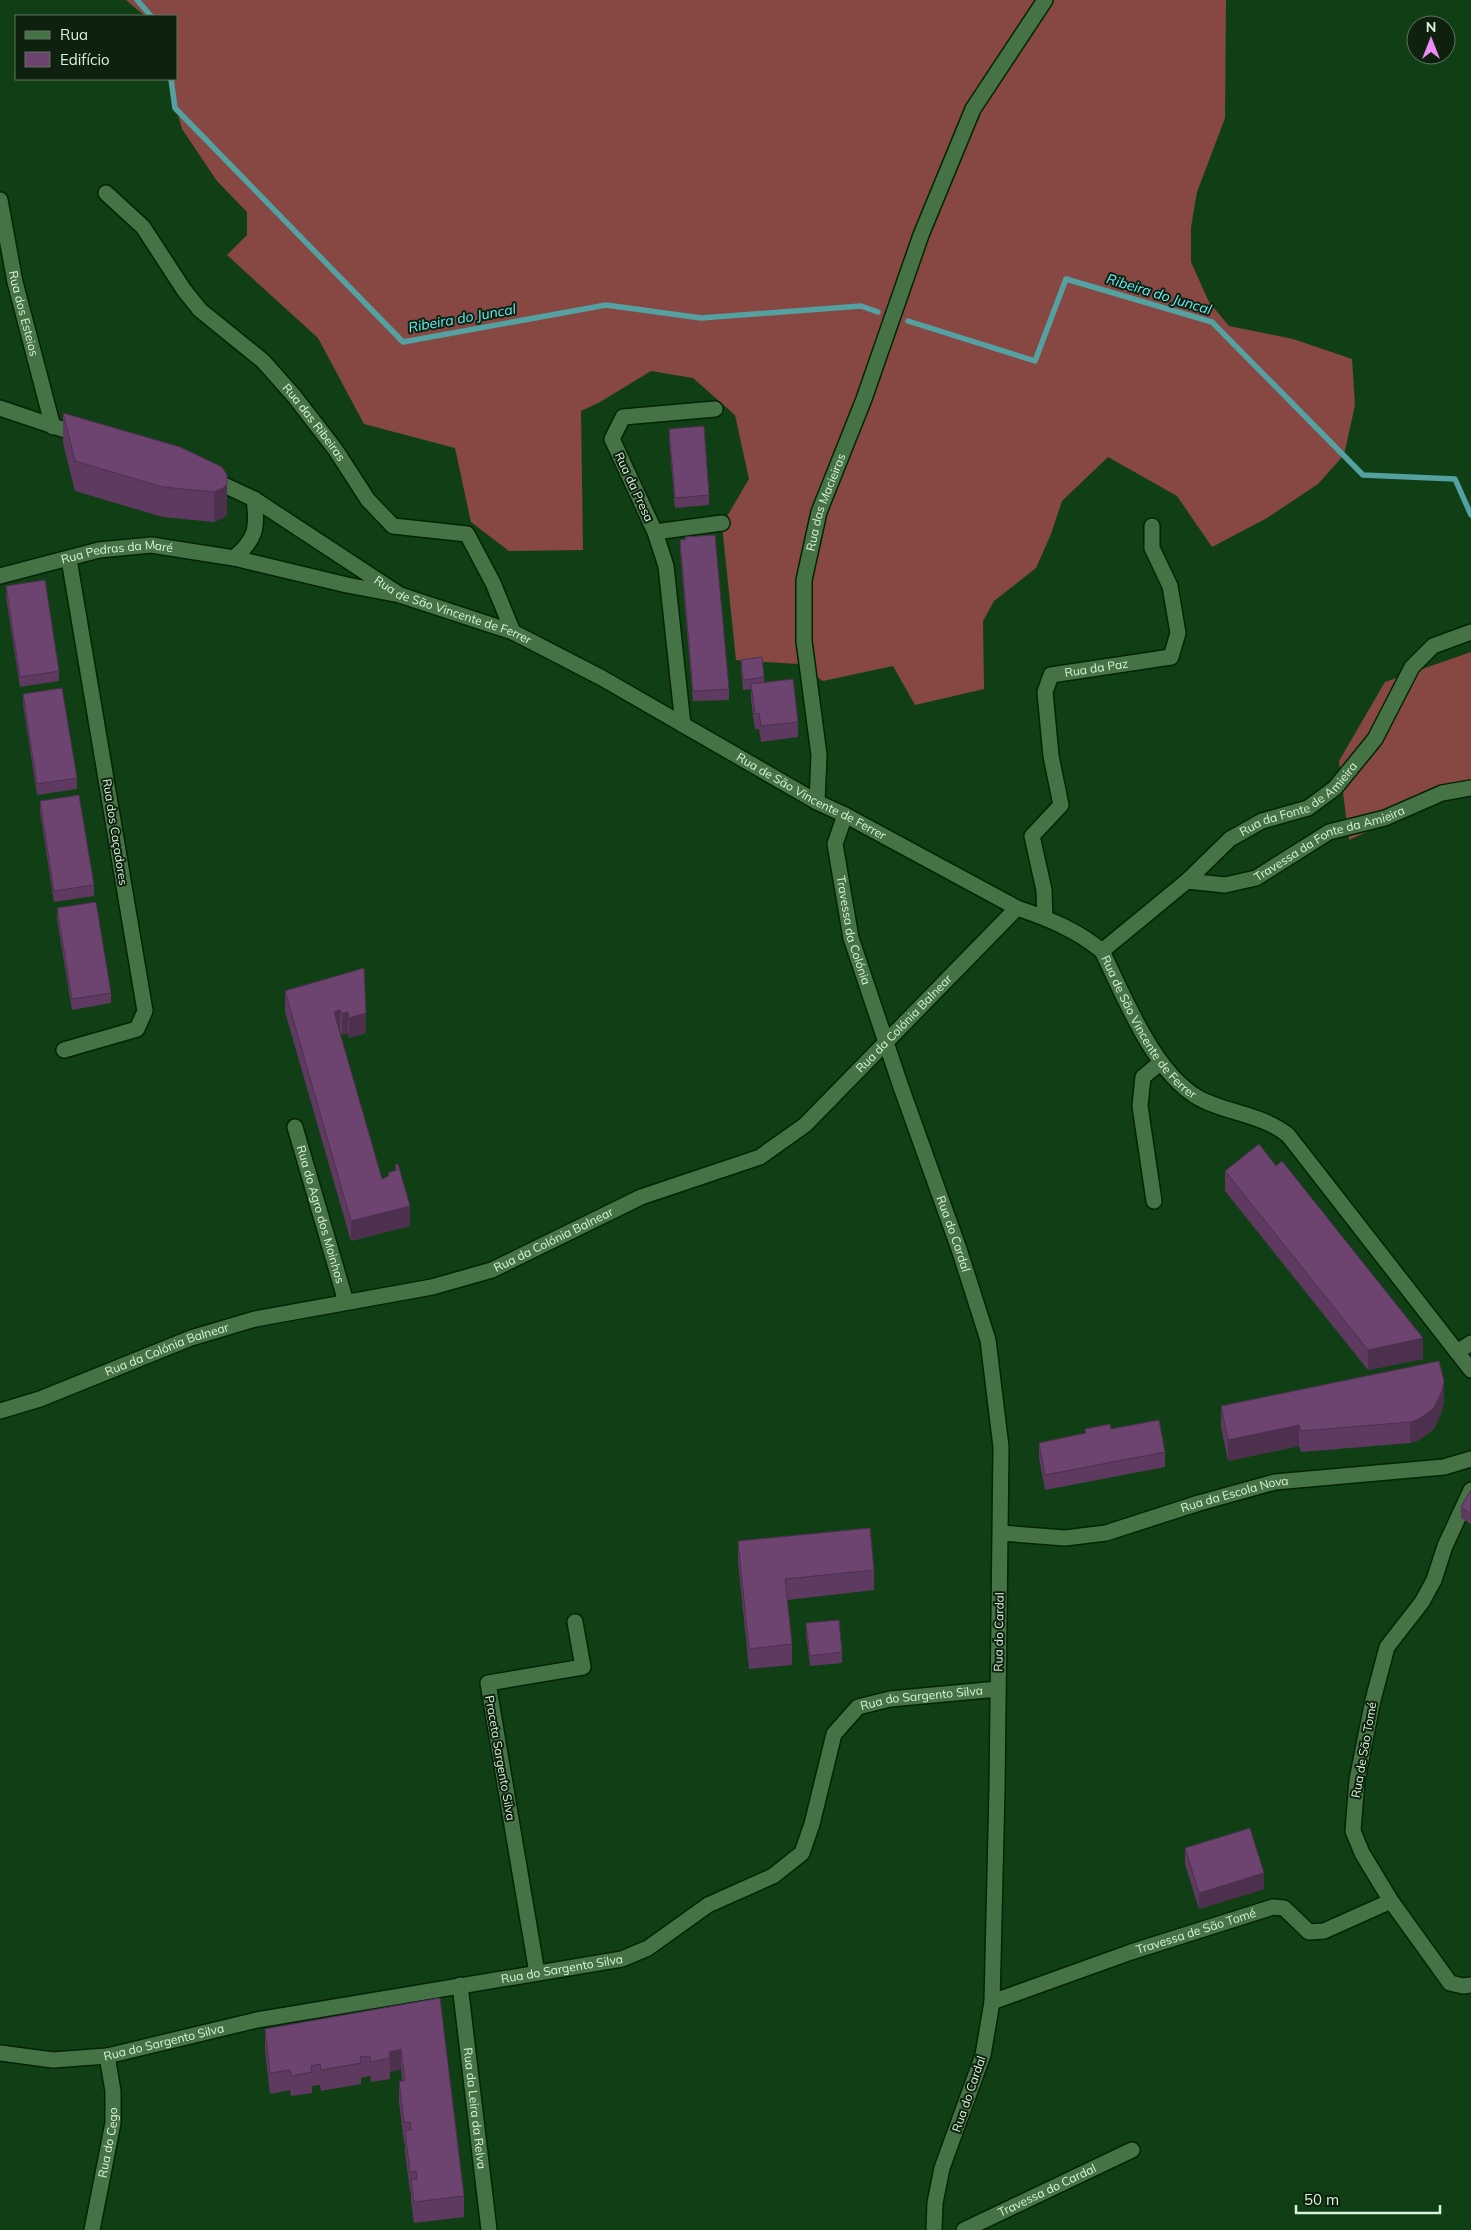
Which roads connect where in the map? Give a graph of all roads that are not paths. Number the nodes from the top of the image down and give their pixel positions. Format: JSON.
{"nodes":[{"id":1,"x":1045,"y":0,"type":"edge"},
{"id":2,"x":106,"y":193,"type":"dead end"},
{"id":3,"x":0,"y":200,"type":"edge"},
{"id":4,"x":0,"y":408,"type":"edge"},
{"id":5,"x":715,"y":409,"type":"dead end"},
{"id":6,"x":54,"y":427,"type":"junction"},
{"id":7,"x":100,"y":442,"type":"edge"},
{"id":8,"x":193,"y":472,"type":"edge"},
{"id":9,"x":254,"y":499,"type":"junction"},
{"id":10,"x":722,"y":524,"type":"dead end"},
{"id":11,"x":1152,"y":526,"type":"dead end"},
{"id":12,"x":655,"y":532,"type":"junction"},
{"id":13,"x":234,"y":558,"type":"junction"},
{"id":14,"x":69,"y":559,"type":"junction"},
{"id":15,"x":0,"y":576,"type":"edge"},
{"id":16,"x":400,"y":595,"type":"junction"},
{"id":17,"x":513,"y":632,"type":"junction"},
{"id":18,"x":1471,"y":632,"type":"edge"},
{"id":19,"x":683,"y":725,"type":"junction"},
{"id":20,"x":1471,"y":788,"type":"edge"},
{"id":21,"x":818,"y":802,"type":"junction"},
{"id":22,"x":845,"y":815,"type":"junction"},
{"id":23,"x":1186,"y":882,"type":"junction"},
{"id":24,"x":1017,"y":908,"type":"junction"},
{"id":25,"x":1046,"y":918,"type":"junction"},
{"id":26,"x":1102,"y":951,"type":"junction"},
{"id":27,"x":887,"y":1043,"type":"junction"},
{"id":28,"x":64,"y":1050,"type":"dead end"},
{"id":29,"x":1160,"y":1063,"type":"junction"},
{"id":30,"x":295,"y":1127,"type":"dead end"},
{"id":31,"x":1154,"y":1201,"type":"dead end"},
{"id":32,"x":346,"y":1302,"type":"junction"},
{"id":33,"x":1471,"y":1343,"type":"edge"},
{"id":34,"x":1457,"y":1352,"type":"junction"},
{"id":35,"x":1471,"y":1370,"type":"edge"},
{"id":36,"x":0,"y":1410,"type":"edge"},
{"id":37,"x":1471,"y":1459,"type":"edge"},
{"id":38,"x":1471,"y":1490,"type":"edge"},
{"id":39,"x":1001,"y":1533,"type":"junction"},
{"id":40,"x":575,"y":1622,"type":"dead end"},
{"id":41,"x":998,"y":1689,"type":"junction"},
{"id":42,"x":1392,"y":1901,"type":"junction"},
{"id":43,"x":537,"y":1973,"type":"junction"},
{"id":44,"x":460,"y":1985,"type":"junction"},
{"id":45,"x":1471,"y":1985,"type":"edge"},
{"id":46,"x":992,"y":2002,"type":"junction"},
{"id":47,"x":0,"y":2053,"type":"edge"},
{"id":48,"x":107,"y":2056,"type":"junction"},
{"id":49,"x":1132,"y":2150,"type":"dead end"},
{"id":50,"x":92,"y":2230,"type":"edge"},
{"id":51,"x":489,"y":2230,"type":"edge"},
{"id":52,"x":934,"y":2230,"type":"edge"},
{"id":53,"x":964,"y":2230,"type":"edge"}],
"edges":[{"from":1,"to":21,"type":"street","name":"Rua das Macieiras"},
{"from":2,"to":17,"type":"street","name":"Rua das Ribeiras"},
{"from":3,"to":6,"type":"street","name":"Rua dos Esteios"},
{"from":4,"to":6,"type":"street"},
{"from":5,"to":12,"type":"street","name":"Rua da Presa"},
{"from":6,"to":7,"type":"street"},
{"from":8,"to":9,"type":"street","name":"Rua de São Vincente de Ferrer"},
{"from":9,"to":13,"type":"street"},
{"from":9,"to":16,"type":"street","name":"Rua de São Vincente de Ferrer"},
{"from":10,"to":12,"type":"street","name":"Rua da Presa"},
{"from":11,"to":25,"type":"street","name":"Rua da Paz"},
{"from":12,"to":19,"type":"street","name":"Rua da Presa"},
{"from":13,"to":14,"type":"street","name":"Rua Pedras da Maré"},
{"from":13,"to":16,"type":"street","name":"Rua Pedras da Maré"},
{"from":14,"to":15,"type":"street","name":"Rua Pedras da Maré"},
{"from":14,"to":28,"type":"street","name":"Rua dos Caçadores"},
{"from":16,"to":17,"type":"street","name":"Rua de São Vincente de Ferrer"},
{"from":17,"to":19,"type":"street","name":"Rua de São Vincente de Ferrer"},
{"from":18,"to":23,"type":"street","name":"Rua da Fonte de Amieira"},
{"from":19,"to":21,"type":"street","name":"Rua de São Vincente de Ferrer"},
{"from":20,"to":23,"type":"street","name":"Travessa da Fonte da Amieira"},
{"from":21,"to":22,"type":"street","name":"Rua de São Vincente de Ferrer"},
{"from":22,"to":24,"type":"street","name":"Rua de São Vincente de Ferrer"},
{"from":22,"to":27,"type":"street","name":"Travessa da Colónia"},
{"from":23,"to":26,"type":"street","name":"Rua da Fonte de Amieira"},
{"from":24,"to":25,"type":"street","name":"Rua de São Vincente de Ferrer"},
{"from":24,"to":27,"type":"street","name":"Rua da Colónia Balnear"},
{"from":25,"to":26,"type":"street","name":"Rua de São Vincente de Ferrer"},
{"from":26,"to":29,"type":"street","name":"Rua de São Vincente de Ferrer"},
{"from":27,"to":32,"type":"street","name":"Rua da Colónia Balnear"},
{"from":27,"to":39,"type":"street","name":"Rua do Cardal"},
{"from":29,"to":31,"type":"street"},
{"from":29,"to":34,"type":"street","name":"Rua de São Vincente de Ferrer"},
{"from":30,"to":32,"type":"street","name":"Rua do Agro dos Moinhos"},
{"from":32,"to":36,"type":"street","name":"Rua da Colónia Balnear"},
{"from":33,"to":34,"type":"street"},
{"from":34,"to":35,"type":"street","name":"Rua de São Vincente de Ferrer"},
{"from":37,"to":39,"type":"street","name":"Rua da Escola Nova"},
{"from":38,"to":42,"type":"street","name":"Rua de São Tomé"},
{"from":39,"to":41,"type":"street","name":"Rua do Cardal"},
{"from":40,"to":43,"type":"street","name":"Praceta Sargento Silva"},
{"from":41,"to":43,"type":"street","name":"Rua do Sargento Silva"},
{"from":41,"to":46,"type":"street","name":"Rua do Cardal"},
{"from":42,"to":45,"type":"street","name":"Rua de São Tomé"},
{"from":42,"to":46,"type":"street","name":"Travessa de São Tomé"},
{"from":43,"to":44,"type":"street","name":"Rua do Sargento Silva"},
{"from":44,"to":48,"type":"street","name":"Rua do Sargento Silva"},
{"from":44,"to":51,"type":"street","name":"Rua da Leira da Relva"},
{"from":46,"to":52,"type":"street","name":"Rua do Cardal"},
{"from":47,"to":48,"type":"street","name":"Rua do Sargento Silva"},
{"from":48,"to":50,"type":"street","name":"Rua do Cego"},
{"from":49,"to":53,"type":"street","name":"Travessa do Cardal"}]}
